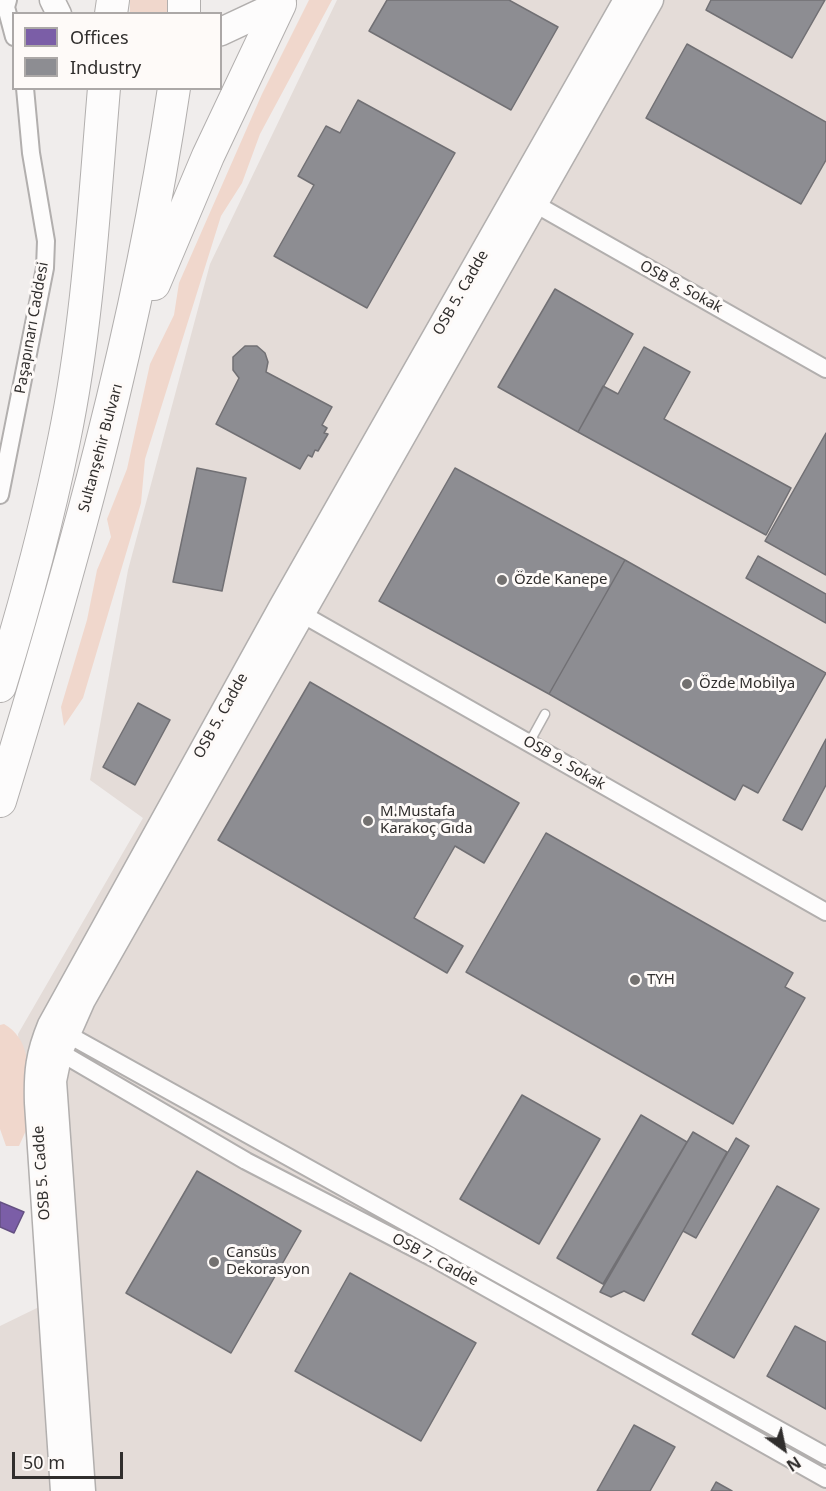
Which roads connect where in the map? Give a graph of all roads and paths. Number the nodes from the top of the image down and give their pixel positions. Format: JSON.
{"nodes":[{"id":1,"x":8,"y":0,"type":"edge"},
{"id":2,"x":626,"y":0,"type":"edge"},
{"id":3,"x":651,"y":0,"type":"edge"},
{"id":4,"x":281,"y":2,"type":"edge"},
{"id":5,"x":12,"y":30,"type":"edge"},
{"id":6,"x":222,"y":31,"type":"edge"},
{"id":7,"x":25,"y":90,"type":"edge"},
{"id":8,"x":174,"y":90,"type":"edge"},
{"id":9,"x":98,"y":97,"type":"edge"},
{"id":10,"x":537,"y":205,"type":"junction"},
{"id":11,"x":826,"y":369,"type":"edge"},
{"id":12,"x":118,"y":381,"type":"junction"},
{"id":13,"x":0,"y":495,"type":"edge"},
{"id":14,"x":302,"y":614,"type":"junction"},
{"id":15,"x":0,"y":686,"type":"edge"},
{"id":16,"x":545,"y":714,"type":"dead end"},
{"id":17,"x":529,"y":743,"type":"junction"},
{"id":18,"x":0,"y":801,"type":"edge"},
{"id":19,"x":826,"y":912,"type":"edge"},
{"id":20,"x":55,"y":1039,"type":"junction"},
{"id":21,"x":826,"y":1456,"type":"edge"},
{"id":22,"x":826,"y":1479,"type":"edge"},
{"id":23,"x":63,"y":1491,"type":"edge"},
{"id":24,"x":83,"y":1491,"type":"edge"}],
"edges":[{"from":1,"to":5,"type":"street"},
{"from":2,"to":20,"type":"street","name":"OSB 5. Cadde"},
{"from":3,"to":10,"type":"street"},
{"from":4,"to":6,"type":"main road"},
{"from":4,"to":12,"type":"highway"},
{"from":7,"to":13,"type":"street","name":"Paşapınarı Caddesi"},
{"from":8,"to":12,"type":"highway","name":"Sultanşehir Bulvarı"},
{"from":9,"to":15,"type":"highway"},
{"from":10,"to":11,"type":"street","name":"OSB 8. Sokak"},
{"from":10,"to":14,"type":"street"},
{"from":12,"to":18,"type":"highway","name":"Sultanşehir Bulvarı"},
{"from":14,"to":17,"type":"street","name":"OSB 9. Sokak"},
{"from":14,"to":20,"type":"street"},
{"from":16,"to":17,"type":"lane"},
{"from":17,"to":19,"type":"street","name":"OSB 9. Sokak"},
{"from":20,"to":21,"type":"street","name":"OSB 7. Cadde"},
{"from":20,"to":22,"type":"street","name":"OSB 7. Cadde"},
{"from":20,"to":23,"type":"street","name":"OSB 5. Cadde"},
{"from":20,"to":24,"type":"street"}]}
